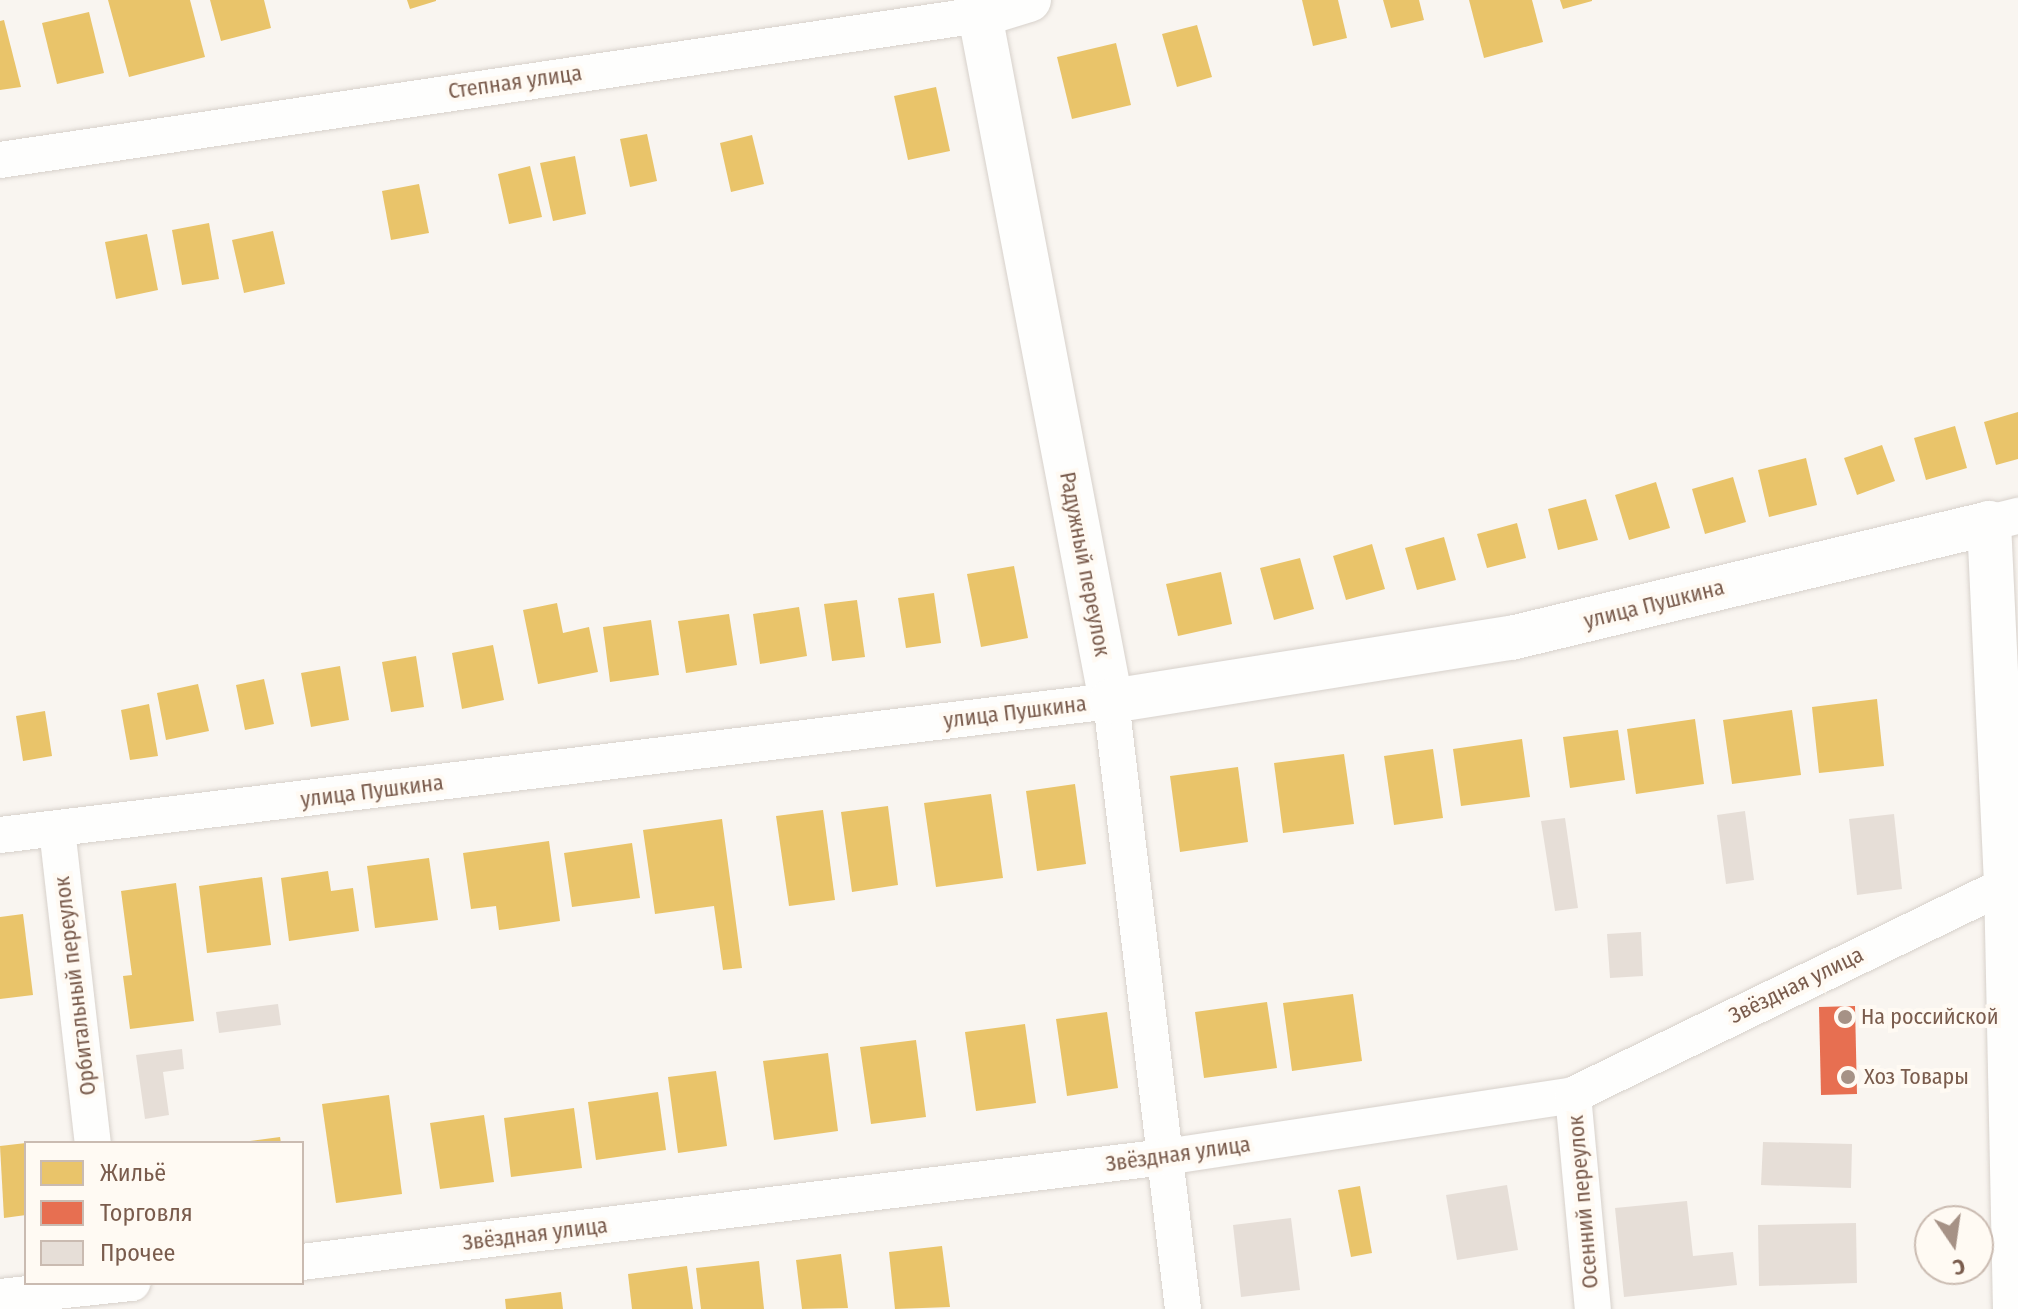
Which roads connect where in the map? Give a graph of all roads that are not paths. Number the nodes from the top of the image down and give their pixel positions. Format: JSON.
{"nodes":[{"id":1,"x":1029,"y":0,"type":"edge"},
{"id":2,"x":980,"y":15,"type":"junction"},
{"id":3,"x":0,"y":160,"type":"edge"},
{"id":4,"x":2004,"y":520,"type":"edge"},
{"id":5,"x":1111,"y":701,"type":"junction"},
{"id":6,"x":57,"y":829,"type":"junction"},
{"id":7,"x":0,"y":835,"type":"edge"},
{"id":8,"x":2012,"y":880,"type":"edge"},
{"id":9,"x":1573,"y":1095,"type":"junction"},
{"id":10,"x":93,"y":1141,"type":"edge"},
{"id":11,"x":1165,"y":1157,"type":"junction"},
{"id":12,"x":304,"y":1262,"type":"edge"},
{"id":13,"x":116,"y":1290,"type":"edge"},
{"id":14,"x":0,"y":1297,"type":"edge"},
{"id":15,"x":1183,"y":1309,"type":"edge"},
{"id":16,"x":1593,"y":1309,"type":"edge"},
{"id":17,"x":2015,"y":1309,"type":"edge"}],
"edges":[{"from":1,"to":2,"type":"street","name":"Степная улица"},
{"from":2,"to":3,"type":"street","name":"Степная улица"},
{"from":2,"to":5,"type":"street","name":"Радужный переулок"},
{"from":4,"to":5,"type":"street","name":"улица Пушкина"},
{"from":4,"to":8,"type":"street"},
{"from":5,"to":6,"type":"street","name":"улица Пушкина"},
{"from":5,"to":11,"type":"street","name":"Радужный переулок"},
{"from":6,"to":7,"type":"street","name":"улица Пушкина"},
{"from":6,"to":10,"type":"street","name":"Орбитальный переулок"},
{"from":8,"to":9,"type":"street","name":"Звёздная улица"},
{"from":8,"to":17,"type":"street"},
{"from":9,"to":11,"type":"street","name":"Звёздная улица"},
{"from":9,"to":16,"type":"street","name":"Осенний переулок"},
{"from":11,"to":12,"type":"street","name":"Звёздная улица"},
{"from":11,"to":15,"type":"street","name":"Радужный переулок"},
{"from":13,"to":14,"type":"street"}]}
